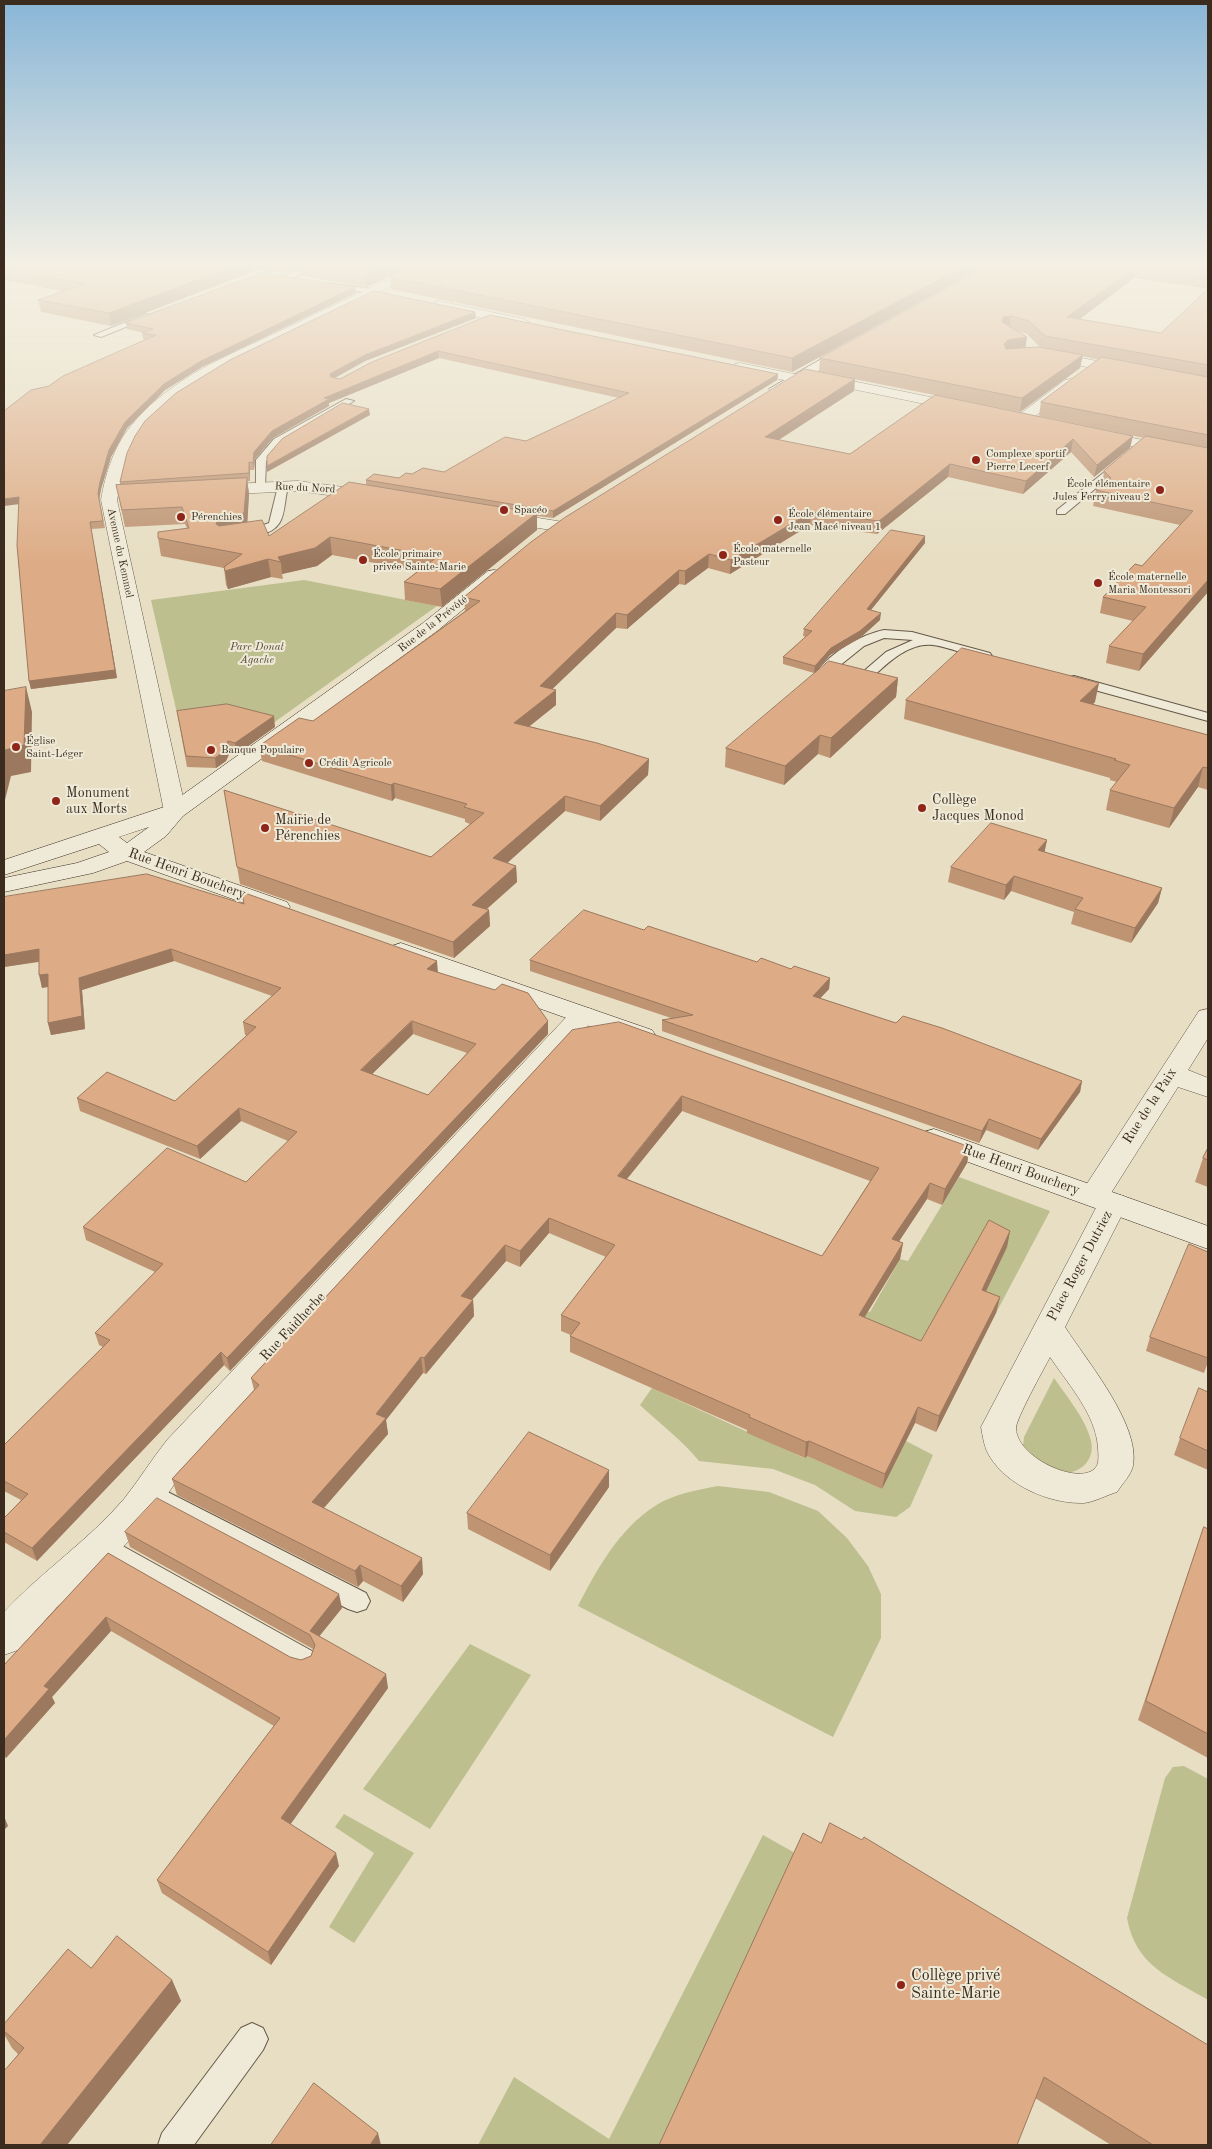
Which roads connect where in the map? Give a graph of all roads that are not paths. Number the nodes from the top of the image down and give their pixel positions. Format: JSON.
{"nodes":[{"id":1,"x":227,"y":362,"type":"edge"},
{"id":2,"x":822,"y":362,"type":"edge"},
{"id":3,"x":1083,"y":362,"type":"edge"},
{"id":4,"x":725,"y":364,"type":"edge"},
{"id":5,"x":1096,"y":365,"type":"junction"},
{"id":6,"x":1143,"y":374,"type":"edge"},
{"id":7,"x":797,"y":376,"type":"junction"},
{"id":8,"x":758,"y":400,"type":"edge"},
{"id":9,"x":349,"y":401,"type":"edge"},
{"id":10,"x":979,"y":411,"type":"edge"},
{"id":11,"x":1040,"y":424,"type":"edge"},
{"id":12,"x":1078,"y":431,"type":"edge"},
{"id":13,"x":1142,"y":444,"type":"junction"},
{"id":14,"x":1208,"y":457,"type":"edge"},
{"id":15,"x":283,"y":486,"type":"junction"},
{"id":16,"x":260,"y":487,"type":"junction"},
{"id":17,"x":193,"y":491,"type":"edge"},
{"id":18,"x":392,"y":499,"type":"edge"},
{"id":19,"x":1061,"y":512,"type":"dead end"},
{"id":20,"x":489,"y":515,"type":"edge"},
{"id":21,"x":232,"y":538,"type":"edge"},
{"id":22,"x":537,"y":540,"type":"edge"},
{"id":23,"x":504,"y":566,"type":"edge"},
{"id":24,"x":930,"y":642,"type":"junction"},
{"id":25,"x":997,"y":660,"type":"edge"},
{"id":26,"x":1064,"y":678,"type":"edge"},
{"id":27,"x":1208,"y":717,"type":"edge"},
{"id":28,"x":175,"y":811,"type":"junction"},
{"id":29,"x":102,"y":835,"type":"junction"},
{"id":30,"x":125,"y":852,"type":"junction"},
{"id":31,"x":4,"y":868,"type":"edge"},
{"id":32,"x":4,"y":885,"type":"edge"},
{"id":33,"x":305,"y":917,"type":"edge"},
{"id":34,"x":380,"y":944,"type":"edge"},
{"id":35,"x":583,"y":1015,"type":"junction"},
{"id":36,"x":1208,"y":1016,"type":"edge"},
{"id":37,"x":664,"y":1044,"type":"edge"},
{"id":38,"x":1171,"y":1074,"type":"junction"},
{"id":39,"x":1208,"y":1088,"type":"edge"},
{"id":40,"x":911,"y":1130,"type":"edge"},
{"id":41,"x":1104,"y":1200,"type":"junction"},
{"id":42,"x":1208,"y":1238,"type":"edge"},
{"id":43,"x":1048,"y":1328,"type":"junction"},
{"id":44,"x":148,"y":1492,"type":"junction"},
{"id":45,"x":101,"y":1545,"type":"junction"},
{"id":46,"x":357,"y":1601,"type":"dead end"},
{"id":47,"x":4,"y":1638,"type":"edge"},
{"id":48,"x":303,"y":1660,"type":"edge"},
{"id":49,"x":252,"y":2040,"type":"dead end"},
{"id":50,"x":174,"y":2145,"type":"edge"}],
"edges":[{"from":1,"to":28,"type":"street","name":"Avenue du Kemmel"},
{"from":2,"to":7,"type":"street"},
{"from":3,"to":5,"type":"street"},
{"from":4,"to":7,"type":"street"},
{"from":5,"to":6,"type":"street"},
{"from":5,"to":11,"type":"street"},
{"from":7,"to":8,"type":"street"},
{"from":7,"to":10,"type":"street"},
{"from":9,"to":16,"type":"lane"},
{"from":12,"to":13,"type":"street"},
{"from":13,"to":14,"type":"street"},
{"from":13,"to":19,"type":"lane"},
{"from":15,"to":16,"type":"street","name":"Rue du Nord"},
{"from":15,"to":18,"type":"street","name":"Rue du Nord"},
{"from":15,"to":21,"type":"lane"},
{"from":16,"to":17,"type":"street","name":"Rue du Nord"},
{"from":20,"to":22,"type":"street"},
{"from":23,"to":28,"type":"street","name":"Rue de la Prévôté"},
{"from":24,"to":24,"type":"lane"},
{"from":24,"to":25,"type":"lane"},
{"from":26,"to":27,"type":"lane"},
{"from":28,"to":29,"type":"street"},
{"from":28,"to":30,"type":"street"},
{"from":29,"to":30,"type":"street","name":"Rue Henri Bouchery"},
{"from":29,"to":31,"type":"street"},
{"from":30,"to":32,"type":"street"},
{"from":30,"to":33,"type":"street","name":"Rue Henri Bouchery"},
{"from":34,"to":35,"type":"street"},
{"from":35,"to":37,"type":"street"},
{"from":35,"to":44,"type":"street","name":"Rue Faidherbe"},
{"from":36,"to":38,"type":"street","name":"Rue de la Paix"},
{"from":38,"to":39,"type":"street"},
{"from":38,"to":41,"type":"street","name":"Rue de la Paix"},
{"from":40,"to":41,"type":"street","name":"Rue Henri Bouchery"},
{"from":41,"to":42,"type":"street","name":"Rue Henri Bouchery"},
{"from":41,"to":43,"type":"street","name":"Place Roger Dutriez"},
{"from":43,"to":43,"type":"street","name":"Place Roger Dutriez"},
{"from":44,"to":45,"type":"street","name":"Rue Faidherbe"},
{"from":44,"to":46,"type":"lane"},
{"from":45,"to":47,"type":"street","name":"Rue Faidherbe"},
{"from":45,"to":48,"type":"lane"},
{"from":49,"to":50,"type":"lane"}]}
